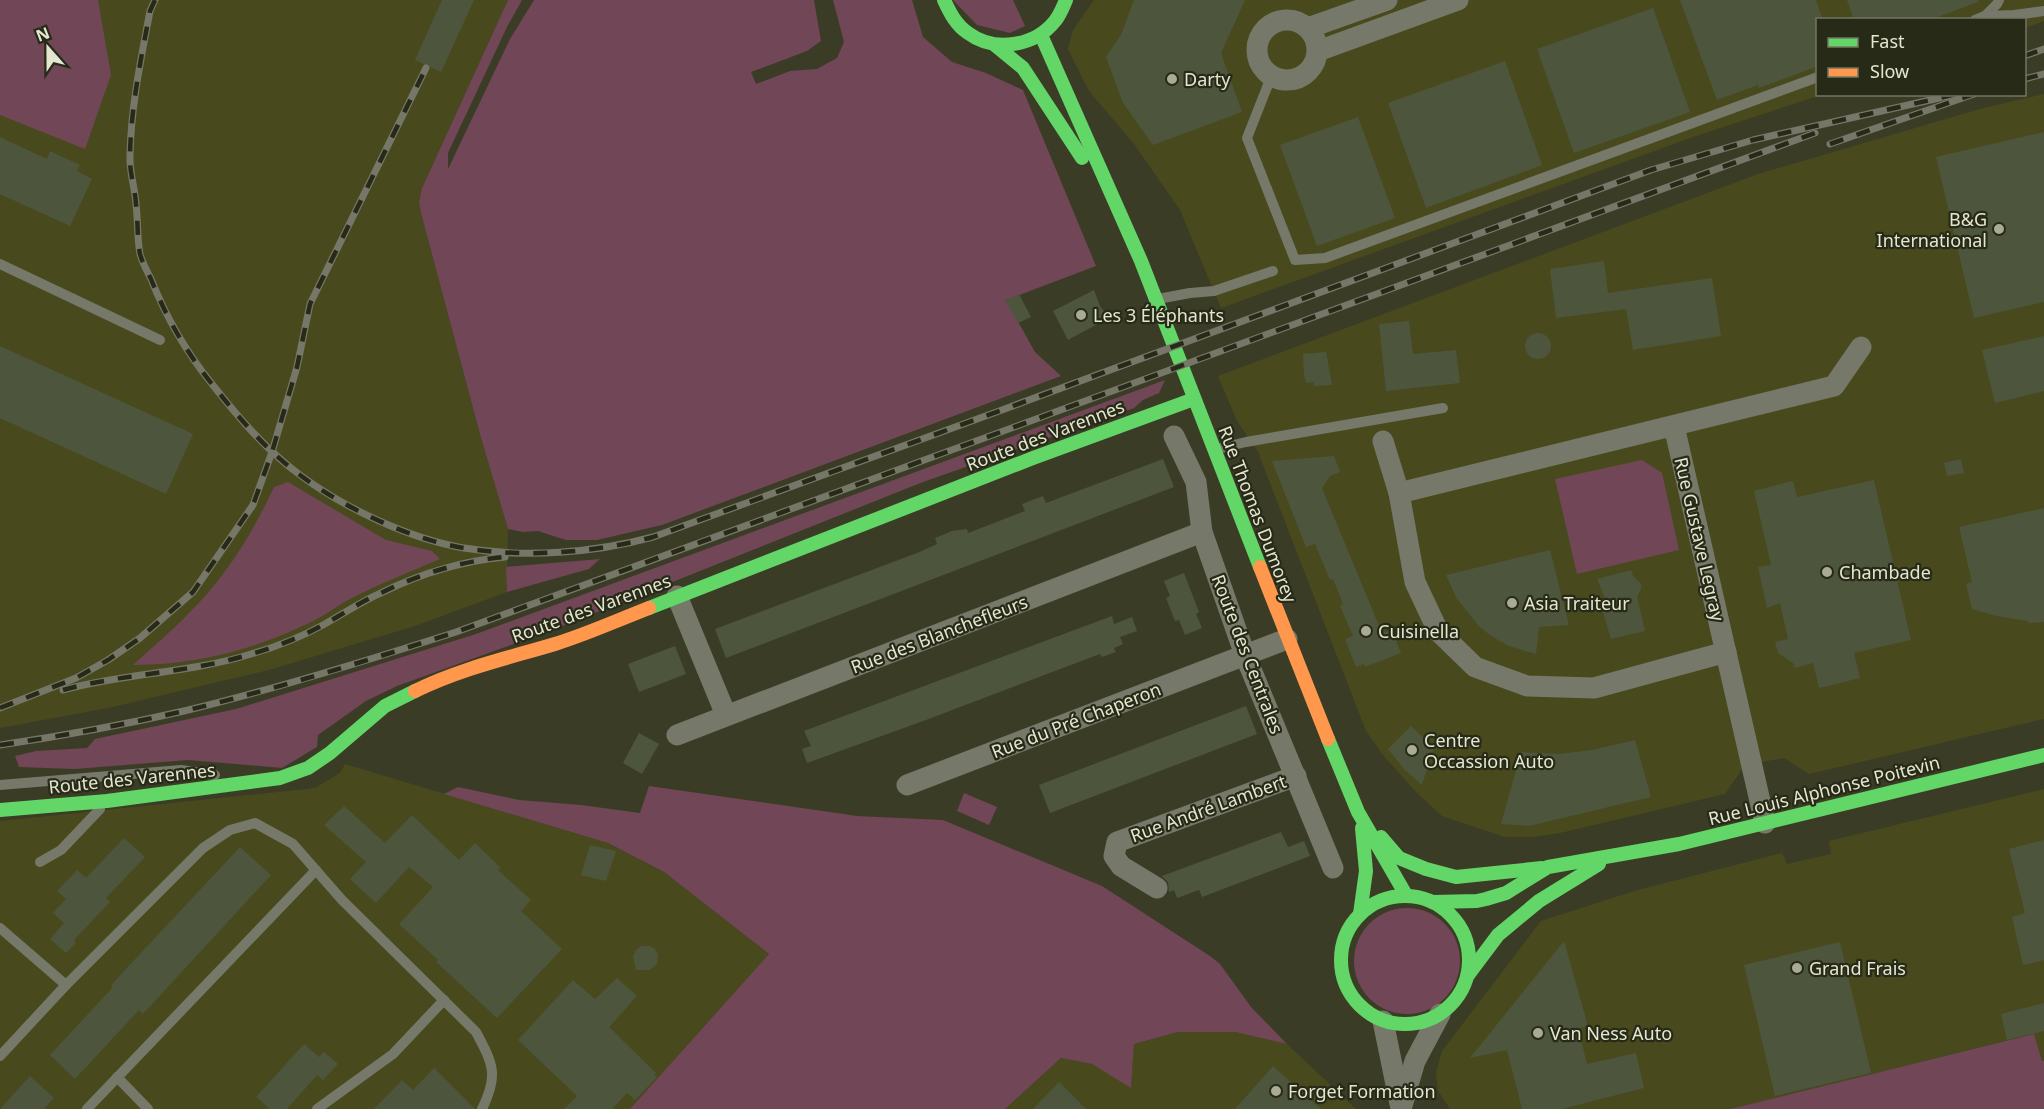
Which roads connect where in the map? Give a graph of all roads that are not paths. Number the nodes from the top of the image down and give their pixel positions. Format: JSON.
{"nodes":[{"id":1,"x":944,"y":0,"type":"edge"},
{"id":2,"x":1066,"y":0,"type":"edge"},
{"id":3,"x":1387,"y":0,"type":"edge"},
{"id":4,"x":1458,"y":0,"type":"edge"},
{"id":5,"x":1999,"y":0,"type":"edge"},
{"id":6,"x":2044,"y":11,"type":"edge"},
{"id":7,"x":1980,"y":18,"type":"edge"},
{"id":8,"x":1308,"y":28,"type":"junction"},
{"id":9,"x":1041,"y":35,"type":"junction"},
{"id":10,"x":994,"y":45,"type":"junction"},
{"id":11,"x":1318,"y":51,"type":"junction"},
{"id":12,"x":1271,"y":76,"type":"junction"},
{"id":13,"x":1816,"y":78,"type":"edge"},
{"id":14,"x":1128,"y":229,"type":"junction"},
{"id":15,"x":0,"y":264,"type":"edge"},
{"id":16,"x":1273,"y":271,"type":"dead end"},
{"id":17,"x":1155,"y":300,"type":"junction"},
{"id":18,"x":160,"y":340,"type":"dead end"},
{"id":19,"x":1861,"y":347,"type":"dead end"},
{"id":20,"x":1194,"y":399,"type":"junction"},
{"id":21,"x":1443,"y":408,"type":"dead end"},
{"id":22,"x":1674,"y":426,"type":"junction"},
{"id":23,"x":1174,"y":436,"type":"dead end"},
{"id":24,"x":1383,"y":441,"type":"dead end"},
{"id":25,"x":1213,"y":450,"type":"junction"},
{"id":26,"x":1399,"y":493,"type":"junction"},
{"id":27,"x":1202,"y":532,"type":"junction"},
{"id":28,"x":677,"y":596,"type":"junction"},
{"id":29,"x":1287,"y":639,"type":"junction"},
{"id":30,"x":1725,"y":652,"type":"junction"},
{"id":31,"x":1245,"y":655,"type":"junction"},
{"id":32,"x":726,"y":715,"type":"junction"},
{"id":33,"x":677,"y":735,"type":"dead end"},
{"id":34,"x":2044,"y":755,"type":"edge"},
{"id":35,"x":1296,"y":776,"type":"junction"},
{"id":36,"x":255,"y":782,"type":"junction"},
{"id":37,"x":0,"y":785,"type":"edge"},
{"id":38,"x":908,"y":785,"type":"dead end"},
{"id":39,"x":107,"y":801,"type":"junction"},
{"id":40,"x":1358,"y":812,"type":"junction"},
{"id":41,"x":1,"y":814,"type":"edge"},
{"id":42,"x":1765,"y":824,"type":"junction"},
{"id":43,"x":1612,"y":856,"type":"junction"},
{"id":44,"x":40,"y":862,"type":"dead end"},
{"id":45,"x":1548,"y":867,"type":"junction"},
{"id":46,"x":1333,"y":868,"type":"dead end"},
{"id":47,"x":316,"y":870,"type":"junction"},
{"id":48,"x":1157,"y":888,"type":"dead end"},
{"id":49,"x":1406,"y":895,"type":"junction"},
{"id":50,"x":1433,"y":902,"type":"junction"},
{"id":51,"x":1360,"y":914,"type":"junction"},
{"id":52,"x":0,"y":928,"type":"edge"},
{"id":53,"x":1468,"y":975,"type":"junction"},
{"id":54,"x":66,"y":985,"type":"junction"},
{"id":55,"x":444,"y":1000,"type":"junction"},
{"id":56,"x":1440,"y":1014,"type":"junction"},
{"id":57,"x":1383,"y":1021,"type":"junction"},
{"id":58,"x":0,"y":1056,"type":"edge"},
{"id":59,"x":117,"y":1077,"type":"junction"},
{"id":60,"x":1401,"y":1108,"type":"edge"},
{"id":61,"x":87,"y":1109,"type":"edge"},
{"id":62,"x":148,"y":1109,"type":"edge"},
{"id":63,"x":317,"y":1109,"type":"edge"},
{"id":64,"x":482,"y":1109,"type":"edge"}],
"edges":[{"from":1,"to":10,"type":"street"},
{"from":2,"to":9,"type":"street"},
{"from":3,"to":8,"type":"street"},
{"from":4,"to":11,"type":"street"},
{"from":5,"to":7,"type":"lane"},
{"from":6,"to":7,"type":"lane"},
{"from":8,"to":11,"type":"street"},
{"from":8,"to":12,"type":"street"},
{"from":9,"to":10,"type":"street"},
{"from":9,"to":14,"type":"street","name":"Rue Thomas Dumorey"},
{"from":10,"to":14,"type":"street","name":"Rue Thomas Dumorey"},
{"from":11,"to":12,"type":"street"},
{"from":12,"to":13,"type":"lane"},
{"from":14,"to":17,"type":"street","name":"Rue Thomas Dumorey"},
{"from":15,"to":18,"type":"lane"},
{"from":16,"to":17,"type":"lane"},
{"from":17,"to":20,"type":"street","name":"Rue Thomas Dumorey"},
{"from":19,"to":22,"type":"street"},
{"from":20,"to":25,"type":"street","name":"Rue Thomas Dumorey"},
{"from":20,"to":28,"type":"street","name":"Route des Varennes"},
{"from":21,"to":25,"type":"lane"},
{"from":22,"to":26,"type":"street"},
{"from":22,"to":30,"type":"street","name":"Rue Gustave Legray"},
{"from":23,"to":27,"type":"street","name":"Route des Centrales"},
{"from":24,"to":26,"type":"street"},
{"from":25,"to":29,"type":"street","name":"Rue Thomas Dumorey"},
{"from":26,"to":30,"type":"street"},
{"from":27,"to":31,"type":"street","name":"Route des Centrales"},
{"from":27,"to":32,"type":"street","name":"Rue des Blanchefleurs"},
{"from":28,"to":32,"type":"street"},
{"from":28,"to":36,"type":"street","name":"Route des Varennes"},
{"from":29,"to":31,"type":"street","name":"Rue du Pré Chaperon"},
{"from":29,"to":40,"type":"street","name":"Rue Thomas Dumorey"},
{"from":30,"to":42,"type":"street","name":"Rue Gustave Legray"},
{"from":31,"to":35,"type":"street","name":"Route des Centrales"},
{"from":31,"to":38,"type":"street","name":"Rue du Pré Chaperon"},
{"from":32,"to":33,"type":"street","name":"Rue des Blanchefleurs"},
{"from":34,"to":42,"type":"street","name":"Rue Louis Alphonse Poitevin"},
{"from":35,"to":46,"type":"street","name":"Route des Centrales"},
{"from":35,"to":48,"type":"street","name":"Rue André Lambert"},
{"from":36,"to":37,"type":"lane"},
{"from":36,"to":39,"type":"street","name":"Route des Varennes"},
{"from":39,"to":41,"type":"street","name":"Route des Varennes"},
{"from":39,"to":44,"type":"lane"},
{"from":40,"to":45,"type":"street"},
{"from":40,"to":49,"type":"street","name":"Rue Thomas Dumorey"},
{"from":40,"to":51,"type":"street","name":"Rue Thomas Dumorey"},
{"from":42,"to":43,"type":"street","name":"Rue Louis Alphonse Poitevin"},
{"from":43,"to":45,"type":"street","name":"Rue Louis Alphonse Poitevin"},
{"from":43,"to":53,"type":"street","name":"Rue Louis Alphonse Poitevin"},
{"from":45,"to":50,"type":"street","name":"Rue Louis Alphonse Poitevin"},
{"from":47,"to":54,"type":"lane"},
{"from":47,"to":55,"type":"lane"},
{"from":47,"to":59,"type":"lane"},
{"from":49,"to":50,"type":"street"},
{"from":49,"to":51,"type":"street"},
{"from":50,"to":53,"type":"street"},
{"from":51,"to":57,"type":"street"},
{"from":52,"to":54,"type":"lane"},
{"from":53,"to":56,"type":"street"},
{"from":54,"to":58,"type":"lane"},
{"from":55,"to":63,"type":"lane"},
{"from":55,"to":64,"type":"lane"},
{"from":56,"to":57,"type":"street"},
{"from":56,"to":60,"type":"street"},
{"from":57,"to":60,"type":"street"},
{"from":59,"to":61,"type":"lane"},
{"from":59,"to":62,"type":"lane"}]}
